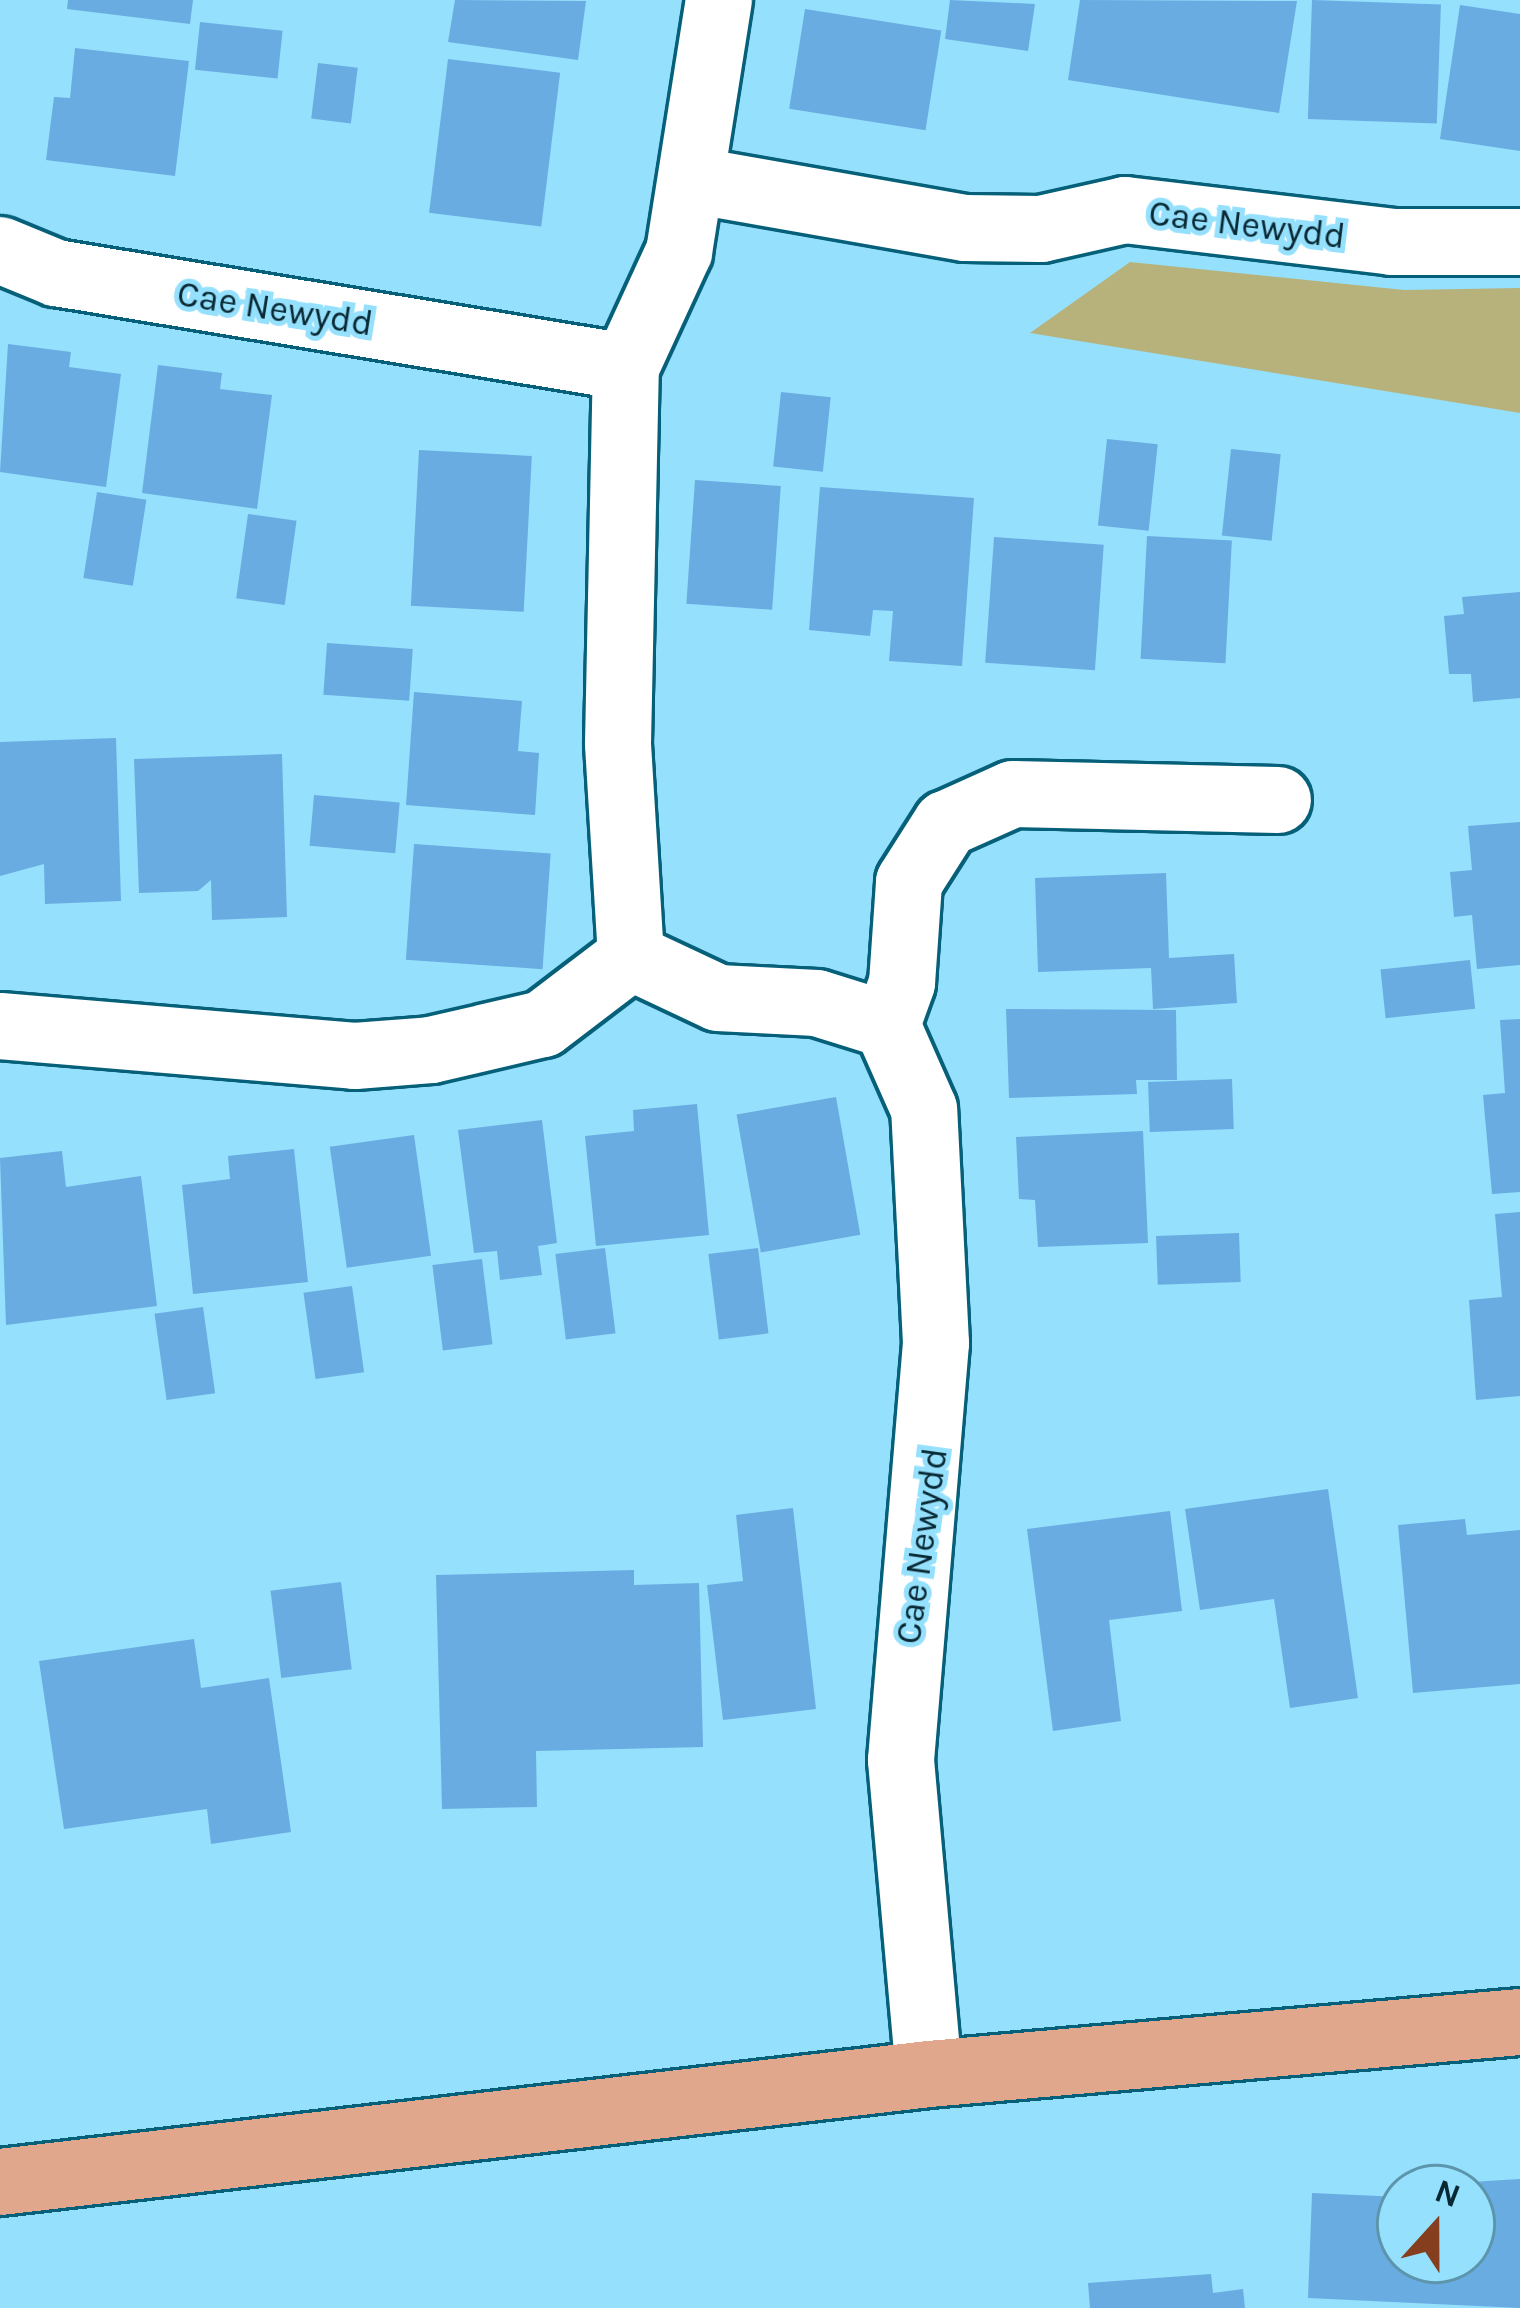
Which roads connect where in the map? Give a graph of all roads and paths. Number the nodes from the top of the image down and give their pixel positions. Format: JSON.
{"nodes":[{"id":1,"x":719,"y":0,"type":"edge"},
{"id":2,"x":692,"y":180,"type":"junction"},
{"id":3,"x":1520,"y":242,"type":"edge"},
{"id":4,"x":0,"y":250,"type":"edge"},
{"id":5,"x":626,"y":368,"type":"junction"},
{"id":6,"x":1278,"y":800,"type":"dead end"},
{"id":7,"x":631,"y":957,"type":"junction"},
{"id":8,"x":887,"y":1025,"type":"junction"},
{"id":9,"x":0,"y":1026,"type":"edge"},
{"id":10,"x":1520,"y":2022,"type":"edge"},
{"id":11,"x":928,"y":2074,"type":"junction"},
{"id":12,"x":0,"y":2182,"type":"edge"}],
"edges":[{"from":1,"to":2,"type":"street"},
{"from":2,"to":3,"type":"street","name":"Cae Newydd"},
{"from":2,"to":5,"type":"street"},
{"from":4,"to":5,"type":"street","name":"Cae Newydd"},
{"from":5,"to":7,"type":"street"},
{"from":6,"to":8,"type":"street"},
{"from":7,"to":8,"type":"street"},
{"from":7,"to":9,"type":"street"},
{"from":8,"to":11,"type":"street","name":"Cae Newydd"},
{"from":10,"to":11,"type":"main road"},
{"from":11,"to":12,"type":"main road"}]}
